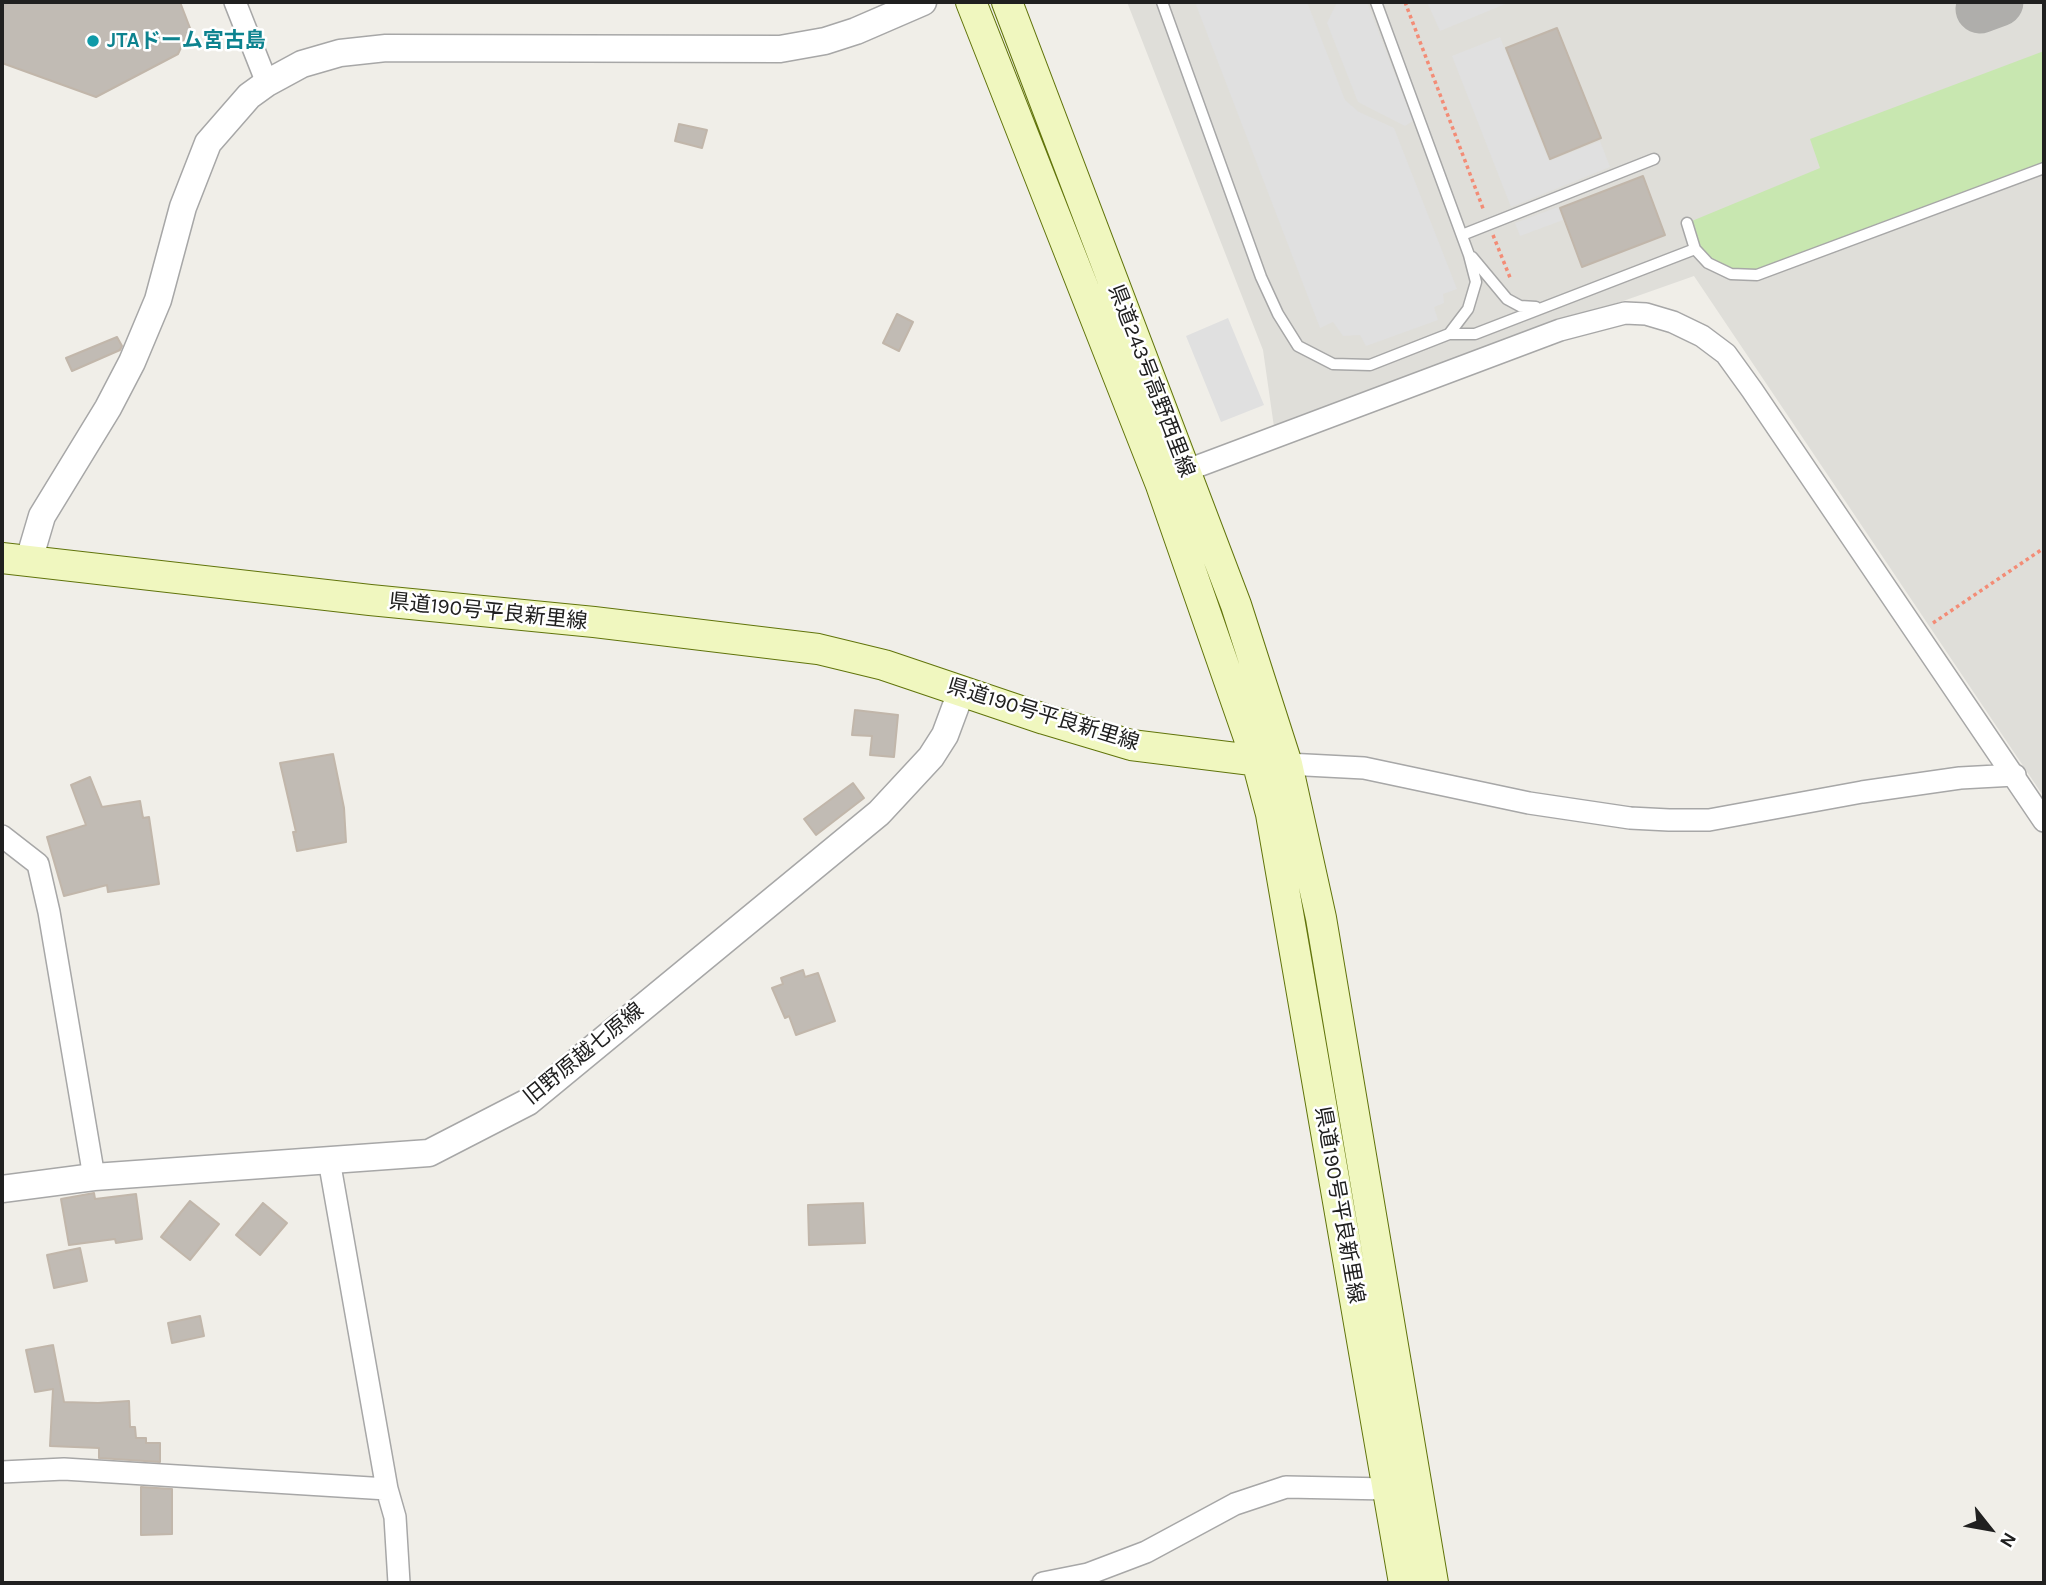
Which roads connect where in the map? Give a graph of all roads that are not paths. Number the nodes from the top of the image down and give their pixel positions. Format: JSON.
{"nodes":[{"id":1,"x":236,"y":2,"type":"edge"},
{"id":2,"x":923,"y":2,"type":"edge"},
{"id":3,"x":971,"y":2,"type":"edge"},
{"id":4,"x":1007,"y":2,"type":"edge"},
{"id":5,"x":1154,"y":2,"type":"edge"},
{"id":6,"x":1162,"y":2,"type":"edge"},
{"id":7,"x":1376,"y":2,"type":"edge"},
{"id":8,"x":1168,"y":19,"type":"junction"},
{"id":9,"x":267,"y":83,"type":"junction"},
{"id":10,"x":1654,"y":159,"type":"dead end"},
{"id":11,"x":2044,"y":168,"type":"edge"},
{"id":12,"x":1687,"y":223,"type":"dead end"},
{"id":13,"x":1462,"y":235,"type":"junction"},
{"id":14,"x":1695,"y":248,"type":"junction"},
{"id":15,"x":1469,"y":255,"type":"junction"},
{"id":16,"x":1542,"y":307,"type":"junction"},
{"id":17,"x":1449,"y":334,"type":"junction"},
{"id":18,"x":1185,"y":471,"type":"junction"},
{"id":19,"x":15,"y":559,"type":"edge"},
{"id":20,"x":961,"y":692,"type":"junction"},
{"id":21,"x":1257,"y":761,"type":"junction"},
{"id":22,"x":1287,"y":764,"type":"junction"},
{"id":23,"x":2015,"y":775,"type":"junction"},
{"id":24,"x":2044,"y":821,"type":"edge"},
{"id":25,"x":2,"y":836,"type":"edge"},
{"id":26,"x":329,"y":1160,"type":"junction"},
{"id":27,"x":94,"y":1177,"type":"junction"},
{"id":28,"x":2,"y":1189,"type":"edge"},
{"id":29,"x":2,"y":1472,"type":"edge"},
{"id":30,"x":387,"y":1489,"type":"junction"},
{"id":31,"x":1388,"y":1489,"type":"junction"},
{"id":32,"x":399,"y":1583,"type":"edge"},
{"id":33,"x":1043,"y":1583,"type":"edge"},
{"id":34,"x":1404,"y":1583,"type":"edge"},
{"id":35,"x":1433,"y":1583,"type":"edge"}],
"edges":[{"from":1,"to":9,"type":"street"},
{"from":2,"to":9,"type":"street"},
{"from":3,"to":21,"type":"main road","name":"県道243号高野西里線"},
{"from":4,"to":18,"type":"main road","name":"県道243号高野西里線"},
{"from":5,"to":8,"type":"lane"},
{"from":6,"to":8,"type":"lane"},
{"from":7,"to":13,"type":"lane"},
{"from":8,"to":17,"type":"lane"},
{"from":9,"to":19,"type":"street"},
{"from":10,"to":13,"type":"lane"},
{"from":11,"to":14,"type":"lane"},
{"from":12,"to":14,"type":"lane"},
{"from":13,"to":15,"type":"lane"},
{"from":14,"to":16,"type":"lane"},
{"from":15,"to":16,"type":"lane"},
{"from":15,"to":17,"type":"lane"},
{"from":16,"to":17,"type":"lane"},
{"from":18,"to":22,"type":"main road","name":"県道243号高野西里線"},
{"from":18,"to":23,"type":"street"},
{"from":19,"to":20,"type":"main road","name":"県道190号平良新里線"},
{"from":20,"to":21,"type":"main road","name":"県道190号平良新里線"},
{"from":20,"to":26,"type":"street","name":"旧野原越七原線"},
{"from":21,"to":22,"type":"main road"},
{"from":21,"to":31,"type":"main road","name":"県道190号平良新里線"},
{"from":22,"to":23,"type":"street"},
{"from":22,"to":35,"type":"main road","name":"県道190号平良新里線"},
{"from":23,"to":24,"type":"street"},
{"from":25,"to":27,"type":"street"},
{"from":26,"to":27,"type":"street","name":"旧野原越七原線"},
{"from":26,"to":30,"type":"street"},
{"from":27,"to":28,"type":"street","name":"旧野原越七原線"},
{"from":29,"to":30,"type":"street"},
{"from":30,"to":32,"type":"street"},
{"from":31,"to":33,"type":"street"},
{"from":31,"to":34,"type":"main road","name":"県道190号平良新里線"}]}
